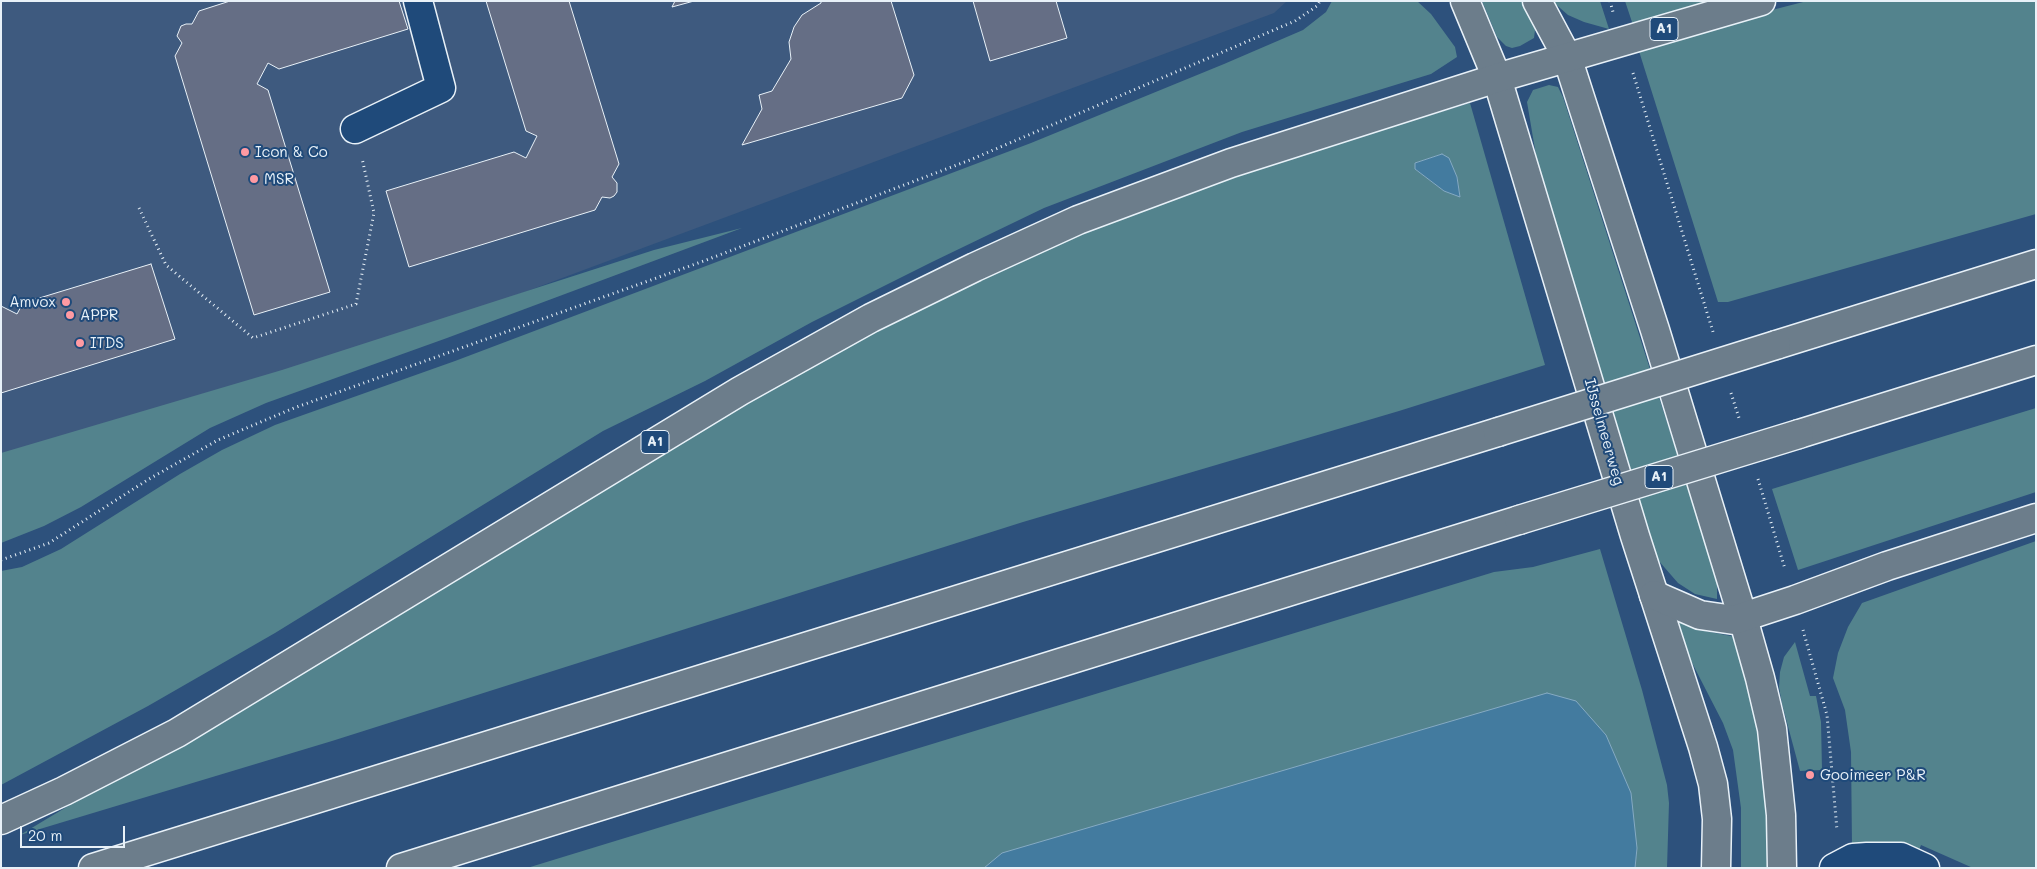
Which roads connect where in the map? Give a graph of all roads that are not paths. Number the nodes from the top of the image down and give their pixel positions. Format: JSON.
{"nodes":[{"id":1,"x":418,"y":1,"type":"edge"},
{"id":2,"x":1465,"y":1,"type":"edge"},
{"id":3,"x":1537,"y":1,"type":"edge"},
{"id":4,"x":1761,"y":1,"type":"edge"},
{"id":5,"x":1567,"y":58,"type":"junction"},
{"id":6,"x":1497,"y":78,"type":"junction"},
{"id":7,"x":355,"y":130,"type":"road end"},
{"id":8,"x":2036,"y":264,"type":"edge"},
{"id":9,"x":2036,"y":360,"type":"edge"},
{"id":10,"x":2036,"y":518,"type":"edge"},
{"id":11,"x":1654,"y":595,"type":"junction"},
{"id":12,"x":1744,"y":618,"type":"junction"},
{"id":13,"x":1,"y":820,"type":"edge"},
{"id":14,"x":93,"y":868,"type":"edge"},
{"id":15,"x":401,"y":868,"type":"edge"},
{"id":16,"x":1716,"y":868,"type":"edge"},
{"id":17,"x":1782,"y":868,"type":"edge"},
{"id":18,"x":1834,"y":868,"type":"edge"},
{"id":19,"x":1925,"y":868,"type":"edge"}],
"edges":[{"from":1,"to":7,"type":"lane"},
{"from":2,"to":6,"type":"main road","name":"IJsselmeerweg"},
{"from":3,"to":5,"type":"main road"},
{"from":4,"to":5,"type":"main road","number":"A1"},
{"from":5,"to":6,"type":"main road","number":"A1"},
{"from":5,"to":12,"type":"main road"},
{"from":6,"to":11,"type":"main road","name":"IJsselmeerweg"},
{"from":6,"to":13,"type":"main road","number":"A1"},
{"from":8,"to":14,"type":"main road","bridge":true},
{"from":9,"to":15,"type":"main road","number":"A1","bridge":true},
{"from":10,"to":12,"type":"main road"},
{"from":11,"to":12,"type":"main road"},
{"from":11,"to":16,"type":"main road","name":"IJsselmeerweg"},
{"from":12,"to":17,"type":"main road"},
{"from":18,"to":19,"type":"lane"}]}
